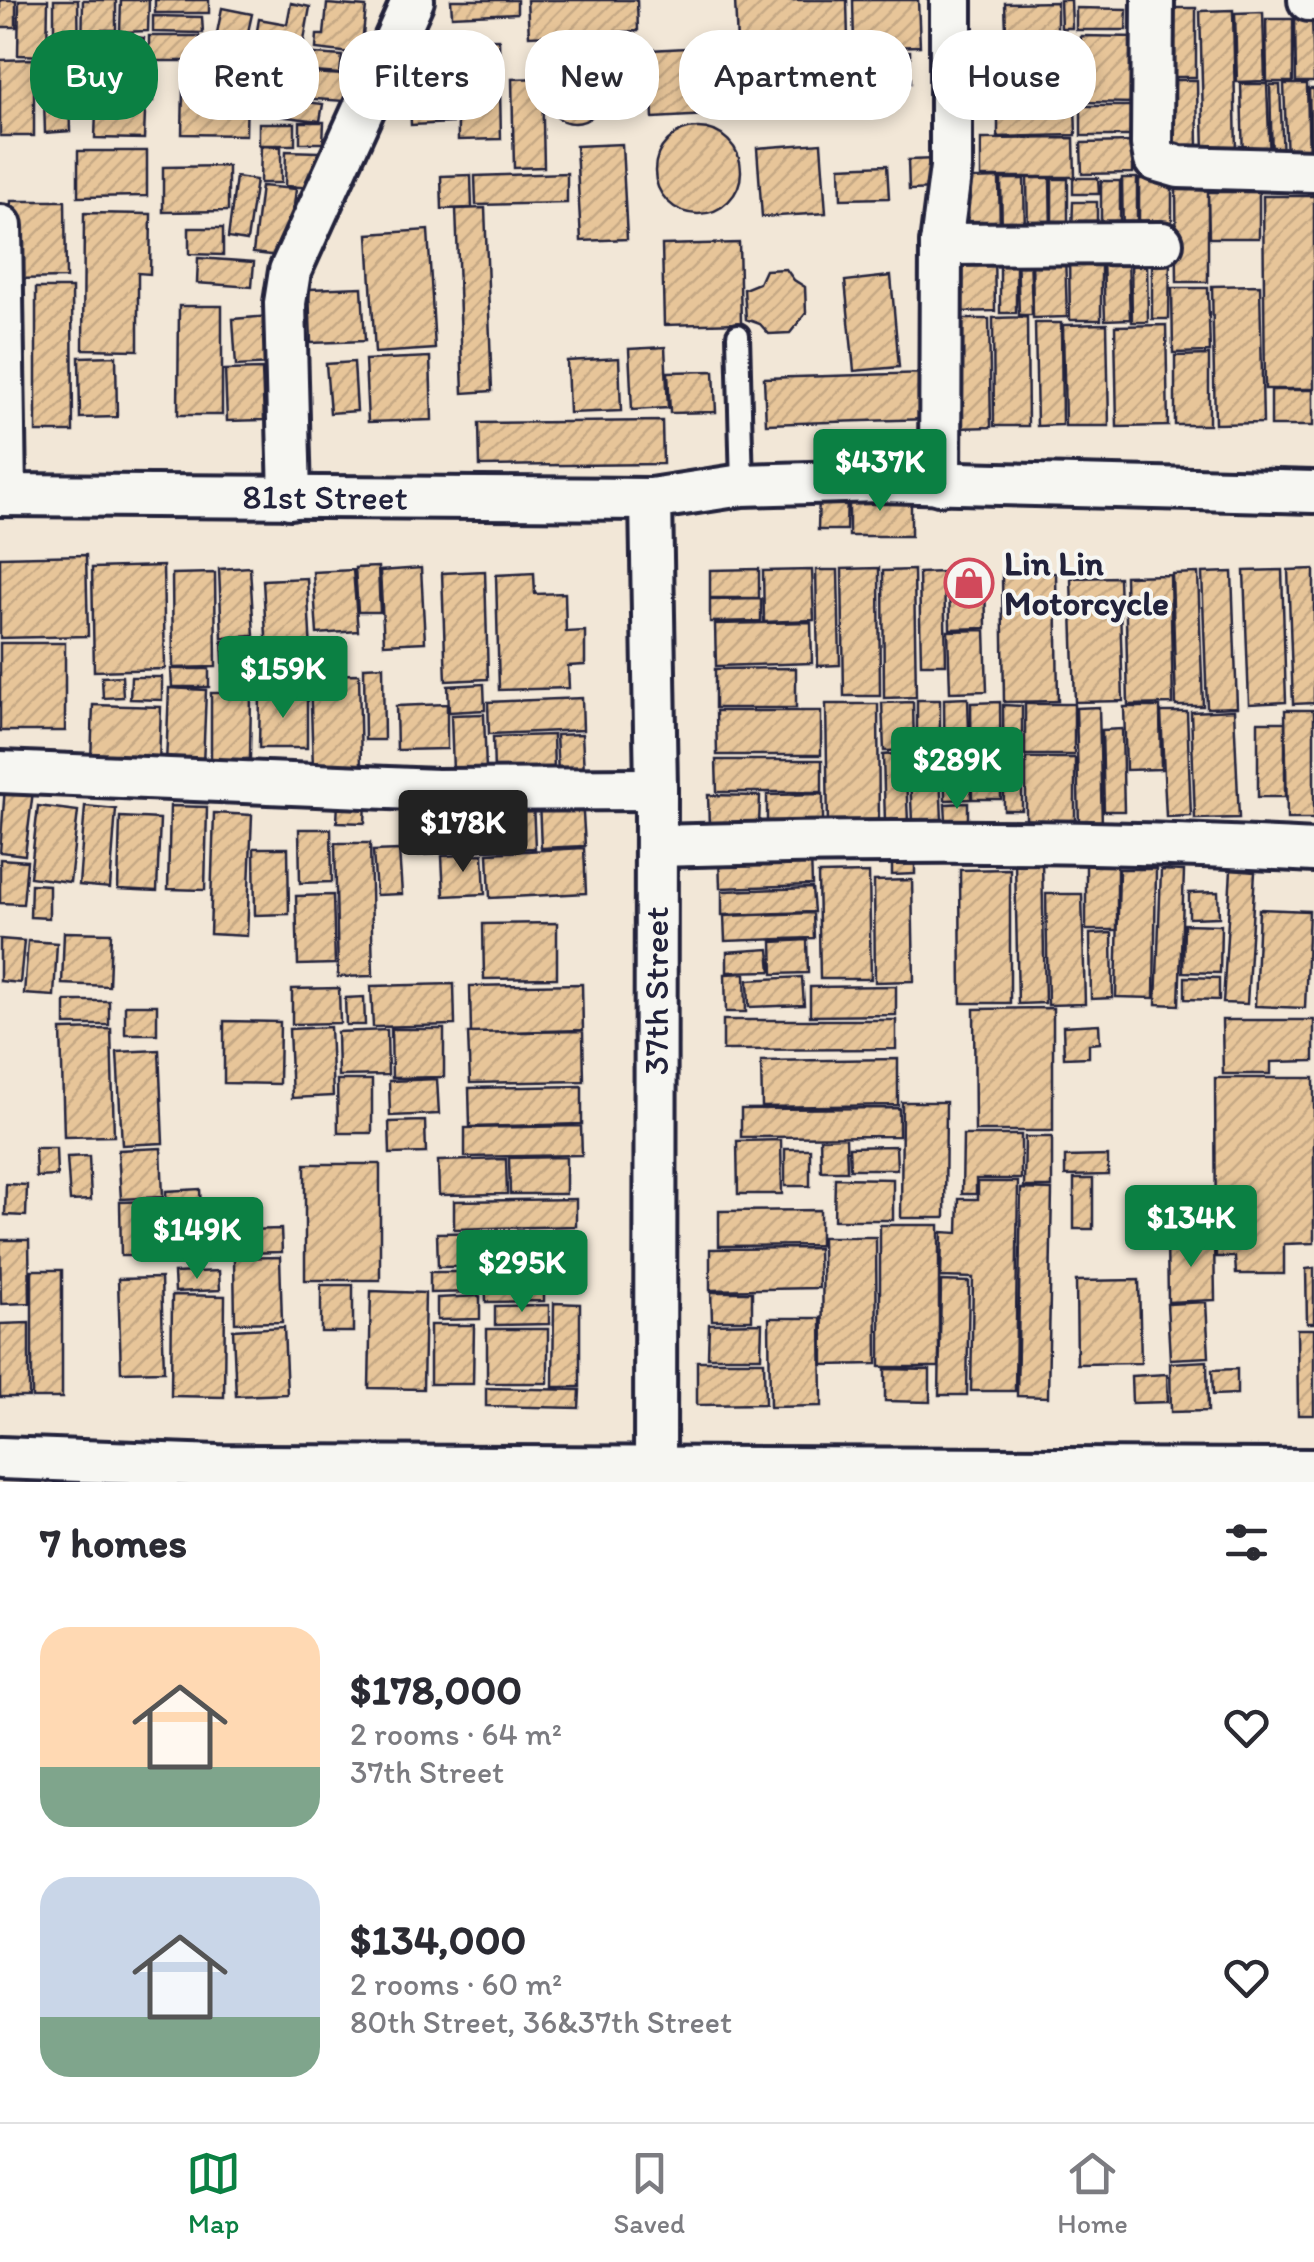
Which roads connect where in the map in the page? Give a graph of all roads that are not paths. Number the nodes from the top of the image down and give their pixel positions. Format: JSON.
{"nodes":[{"id":1,"x":412,"y":0,"type":"edge"},
{"id":2,"x":951,"y":0,"type":"edge"},
{"id":3,"x":1153,"y":0,"type":"edge"},
{"id":4,"x":1314,"y":170,"type":"edge"},
{"id":5,"x":1,"y":226,"type":"edge"},
{"id":6,"x":942,"y":244,"type":"junction"},
{"id":7,"x":1162,"y":244,"type":"dead end"},
{"id":8,"x":738,"y":335,"type":"dead end"},
{"id":9,"x":940,"y":484,"type":"junction"},
{"id":10,"x":742,"y":485,"type":"junction"},
{"id":11,"x":1314,"y":492,"type":"edge"},
{"id":12,"x":2,"y":495,"type":"edge"},
{"id":13,"x":290,"y":498,"type":"junction"},
{"id":14,"x":651,"y":499,"type":"junction"},
{"id":15,"x":0,"y":772,"type":"edge"},
{"id":16,"x":656,"y":789,"type":"junction"},
{"id":17,"x":656,"y":846,"type":"junction"},
{"id":18,"x":1314,"y":851,"type":"edge"},
{"id":19,"x":0,"y":1458,"type":"edge"},
{"id":20,"x":1314,"y":1470,"type":"edge"},
{"id":21,"x":218,"y":1474,"type":"edge"},
{"id":22,"x":655,"y":1476,"type":"edge"}],
"edges":[{"from":1,"to":13,"type":"street"},
{"from":2,"to":6,"type":"street"},
{"from":3,"to":4,"type":"street"},
{"from":5,"to":12,"type":"street"},
{"from":6,"to":7,"type":"street"},
{"from":6,"to":9,"type":"street"},
{"from":8,"to":10,"type":"lane"},
{"from":9,"to":10,"type":"street","name":"81st Street"},
{"from":9,"to":11,"type":"street","name":"81st Street"},
{"from":10,"to":14,"type":"street","name":"81st Street"},
{"from":12,"to":13,"type":"street","name":"81st Street"},
{"from":13,"to":14,"type":"street","name":"81st Street"},
{"from":14,"to":16,"type":"street","name":"37th Street"},
{"from":15,"to":16,"type":"street"},
{"from":16,"to":17,"type":"street","name":"37th Street"},
{"from":17,"to":18,"type":"street"},
{"from":17,"to":22,"type":"street","name":"37th Street"},
{"from":19,"to":21,"type":"street"},
{"from":20,"to":22,"type":"street"},
{"from":21,"to":22,"type":"street"}]}
